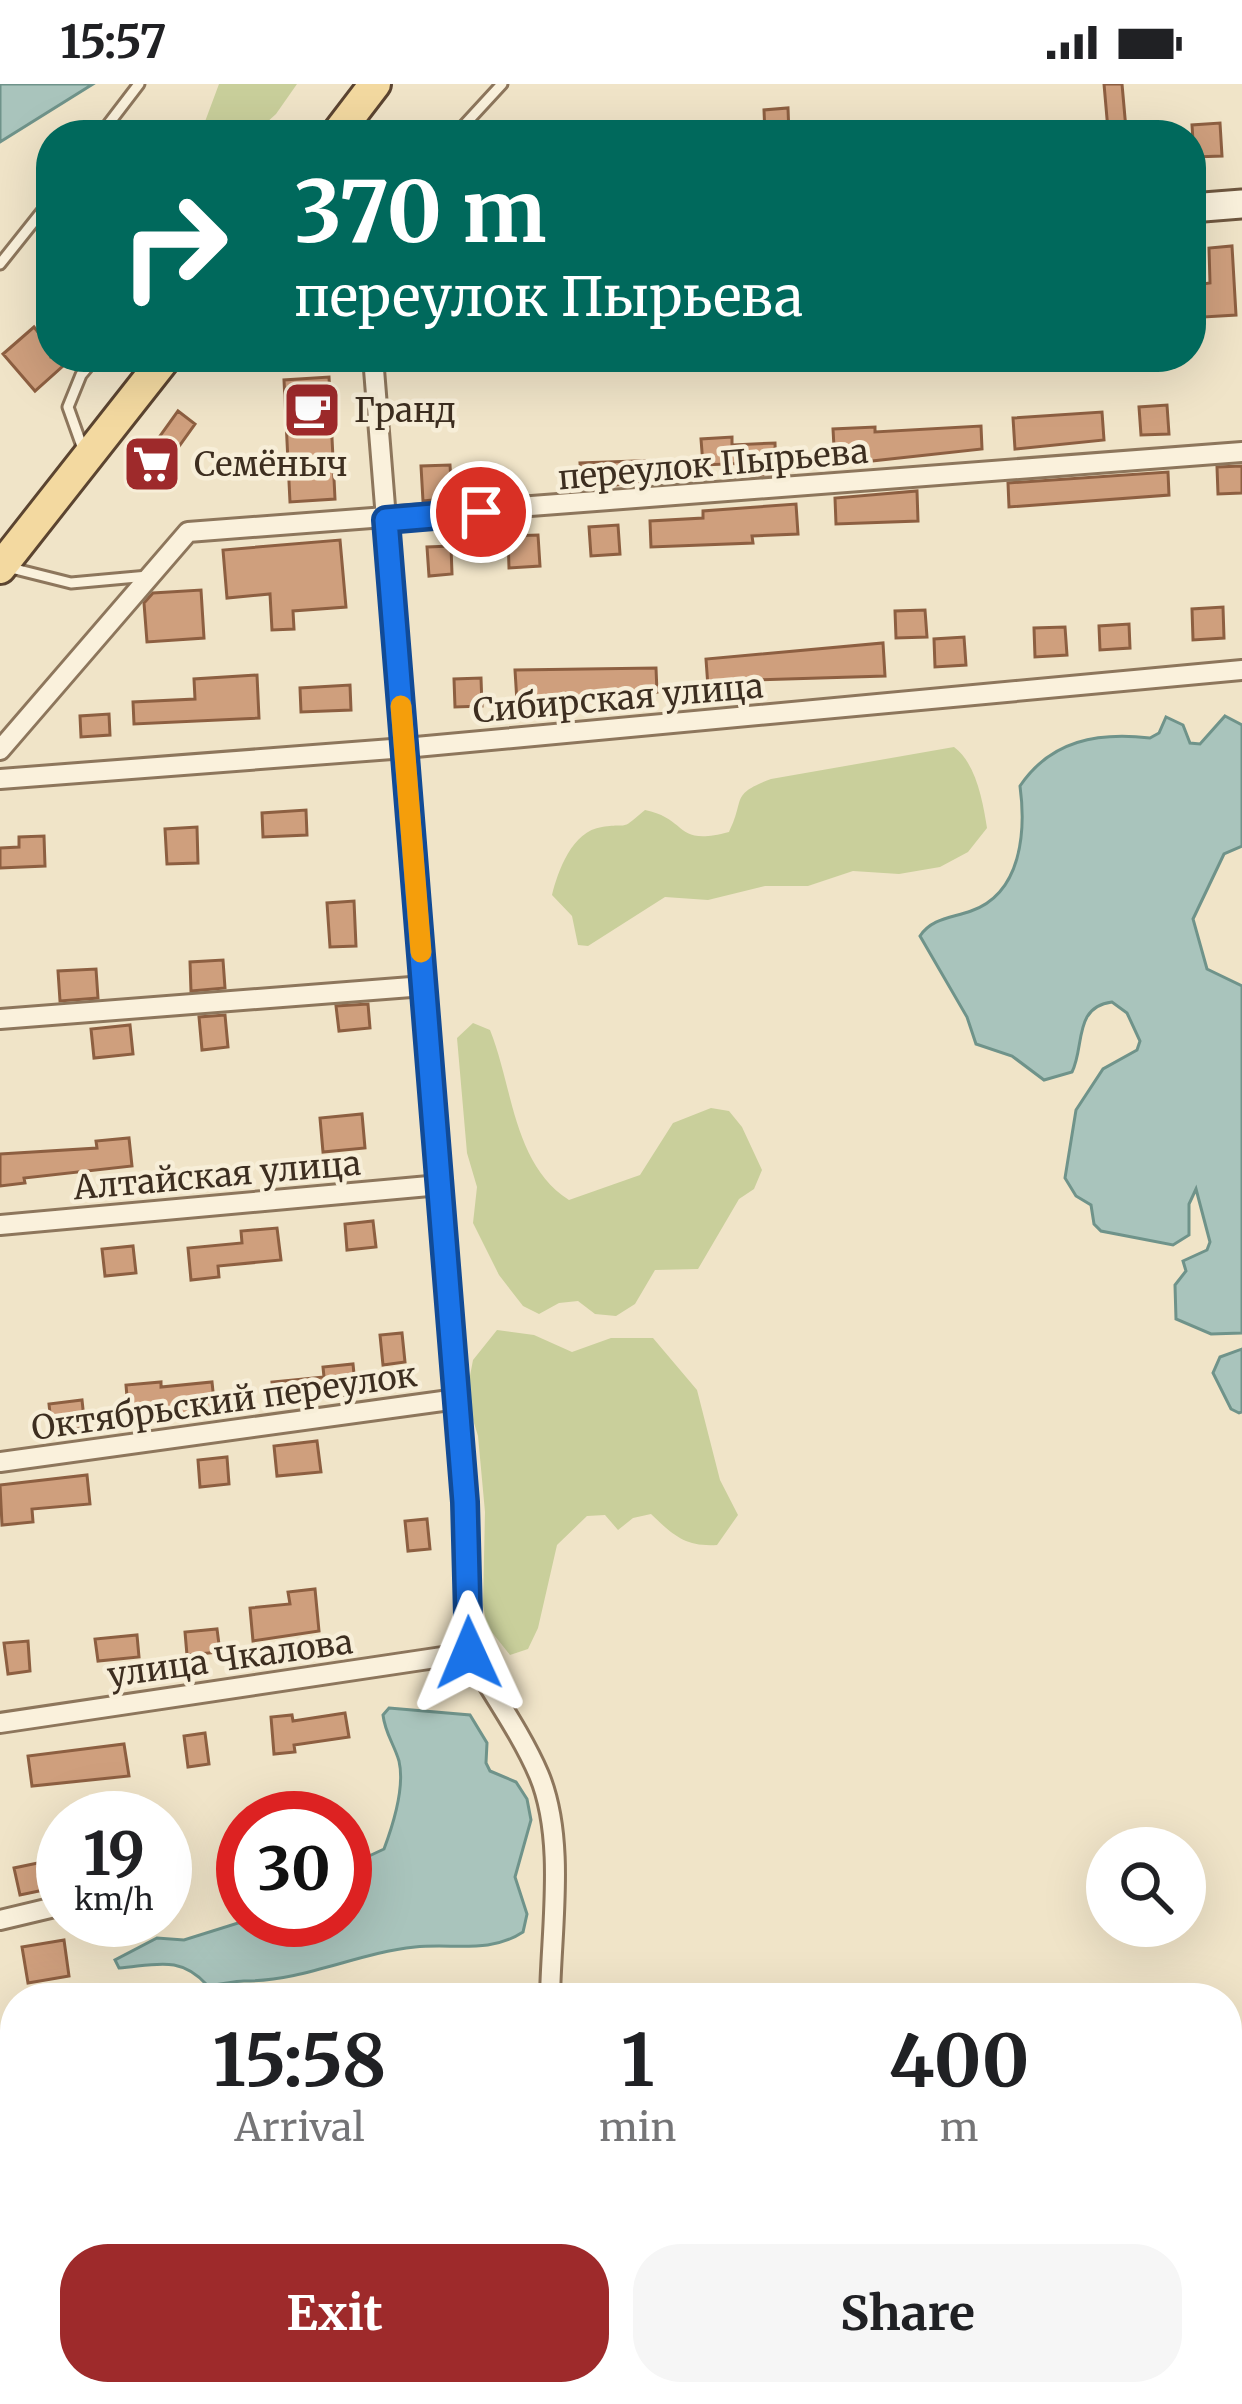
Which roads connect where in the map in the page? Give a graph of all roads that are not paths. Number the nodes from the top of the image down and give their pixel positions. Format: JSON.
{"nodes":[{"id":1,"x":139,"y":84,"type":"edge"},
{"id":2,"x":375,"y":84,"type":"edge"},
{"id":3,"x":502,"y":84,"type":"edge"},
{"id":4,"x":111,"y":120,"type":"edge"},
{"id":5,"x":347,"y":120,"type":"edge"},
{"id":6,"x":468,"y":120,"type":"edge"},
{"id":7,"x":1242,"y":204,"type":"edge"},
{"id":8,"x":1206,"y":207,"type":"edge"},
{"id":9,"x":36,"y":219,"type":"edge"},
{"id":10,"x":0,"y":265,"type":"edge"},
{"id":11,"x":80,"y":372,"type":"edge"},
{"id":12,"x":84,"y":372,"type":"edge"},
{"id":13,"x":154,"y":372,"type":"edge"},
{"id":14,"x":374,"y":372,"type":"edge"},
{"id":15,"x":81,"y":375,"type":"junction"},
{"id":16,"x":1242,"y":452,"type":"edge"},
{"id":17,"x":86,"y":458,"type":"junction"},
{"id":18,"x":386,"y":520,"type":"junction"},
{"id":19,"x":1,"y":566,"type":"edge"},
{"id":20,"x":150,"y":576,"type":"junction"},
{"id":21,"x":1242,"y":670,"type":"edge"},
{"id":22,"x":405,"y":748,"type":"junction"},
{"id":23,"x":0,"y":751,"type":"edge"},
{"id":24,"x":0,"y":779,"type":"edge"},
{"id":25,"x":424,"y":986,"type":"junction"},
{"id":26,"x":0,"y":1019,"type":"edge"},
{"id":27,"x":440,"y":1185,"type":"junction"},
{"id":28,"x":0,"y":1225,"type":"edge"},
{"id":29,"x":457,"y":1399,"type":"junction"},
{"id":30,"x":0,"y":1462,"type":"edge"},
{"id":31,"x":469,"y":1653,"type":"junction"},
{"id":32,"x":0,"y":1723,"type":"edge"},
{"id":33,"x":36,"y":1911,"type":"edge"},
{"id":34,"x":0,"y":1920,"type":"edge"},
{"id":35,"x":550,"y":1983,"type":"edge"}],
"edges":[{"from":1,"to":4,"type":"lane"},
{"from":2,"to":5,"type":"main road"},
{"from":3,"to":6,"type":"lane"},
{"from":7,"to":8,"type":"street"},
{"from":9,"to":10,"type":"lane"},
{"from":11,"to":15,"type":"lane"},
{"from":12,"to":15,"type":"lane"},
{"from":13,"to":17,"type":"main road"},
{"from":14,"to":18,"type":"street"},
{"from":15,"to":17,"type":"lane"},
{"from":16,"to":18,"type":"street","name":"переулок Пырьева"},
{"from":17,"to":19,"type":"main road"},
{"from":18,"to":20,"type":"street","name":"переулок Пырьева"},
{"from":18,"to":22,"type":"street"},
{"from":19,"to":20,"type":"lane"},
{"from":20,"to":23,"type":"street"},
{"from":21,"to":22,"type":"street","name":"Сибирская улица"},
{"from":22,"to":24,"type":"street","name":"Сибирская улица"},
{"from":22,"to":25,"type":"street"},
{"from":25,"to":26,"type":"street"},
{"from":25,"to":27,"type":"street"},
{"from":27,"to":28,"type":"street","name":"Алтайская улица"},
{"from":27,"to":29,"type":"street"},
{"from":29,"to":30,"type":"street","name":"Октябрьский переулок"},
{"from":29,"to":31,"type":"street"},
{"from":31,"to":32,"type":"street","name":"улица Чкалова"},
{"from":31,"to":35,"type":"street"},
{"from":33,"to":34,"type":"street"}]}
